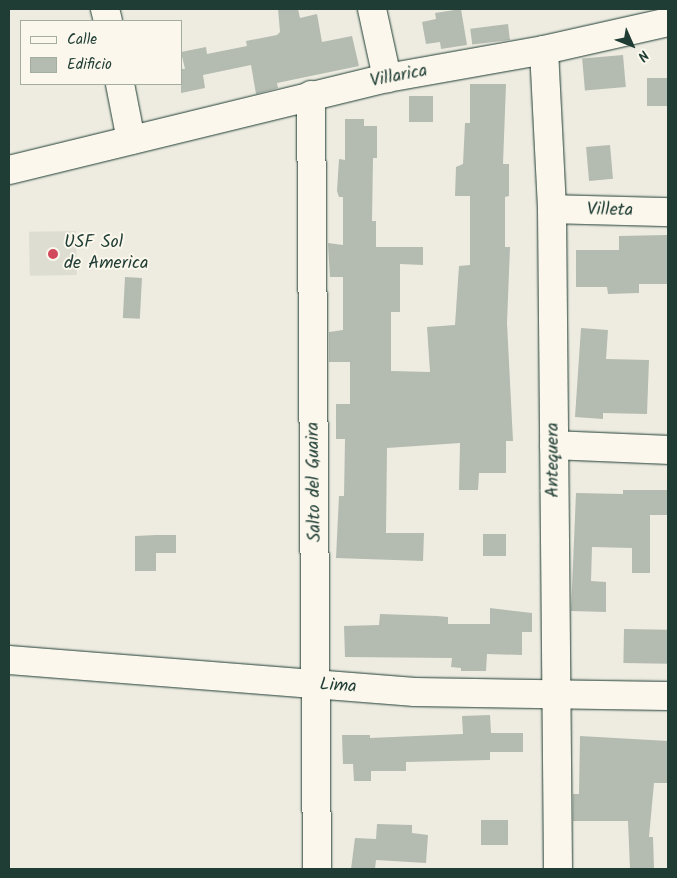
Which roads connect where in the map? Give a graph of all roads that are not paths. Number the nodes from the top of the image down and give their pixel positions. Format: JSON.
{"nodes":[{"id":1,"x":372,"y":9,"type":"edge"},
{"id":2,"x":634,"y":18,"type":"edge"},
{"id":3,"x":668,"y":22,"type":"edge"},
{"id":4,"x":544,"y":50,"type":"junction"},
{"id":5,"x":387,"y":78,"type":"junction"},
{"id":6,"x":120,"y":85,"type":"edge"},
{"id":7,"x":311,"y":95,"type":"junction"},
{"id":8,"x":131,"y":140,"type":"junction"},
{"id":9,"x":9,"y":170,"type":"edge"},
{"id":10,"x":552,"y":209,"type":"junction"},
{"id":11,"x":668,"y":212,"type":"edge"},
{"id":12,"x":554,"y":444,"type":"junction"},
{"id":13,"x":668,"y":450,"type":"edge"},
{"id":14,"x":9,"y":660,"type":"edge"},
{"id":15,"x":316,"y":686,"type":"junction"},
{"id":16,"x":556,"y":694,"type":"junction"},
{"id":17,"x":668,"y":696,"type":"edge"},
{"id":18,"x":317,"y":869,"type":"edge"},
{"id":19,"x":558,"y":869,"type":"edge"}],
"edges":[{"from":1,"to":5,"type":"street"},
{"from":2,"to":3,"type":"street","name":"Villarica"},
{"from":2,"to":4,"type":"street","name":"Villarica"},
{"from":4,"to":5,"type":"street","name":"Villarica"},
{"from":4,"to":10,"type":"street","name":"Antequera"},
{"from":5,"to":7,"type":"street","name":"Villarica"},
{"from":6,"to":8,"type":"street"},
{"from":7,"to":8,"type":"street","name":"Villarica"},
{"from":7,"to":15,"type":"street","name":"Salto del Guaira"},
{"from":8,"to":9,"type":"street","name":"Villarica"},
{"from":10,"to":11,"type":"street","name":"Villeta"},
{"from":10,"to":12,"type":"street","name":"Antequera"},
{"from":12,"to":13,"type":"street"},
{"from":12,"to":16,"type":"street","name":"Antequera"},
{"from":14,"to":15,"type":"street","name":"Lima"},
{"from":15,"to":16,"type":"street","name":"Lima"},
{"from":15,"to":18,"type":"street","name":"Salto del Guaira"},
{"from":16,"to":17,"type":"street","name":"Lima"},
{"from":16,"to":19,"type":"street","name":"Antequera"}]}
